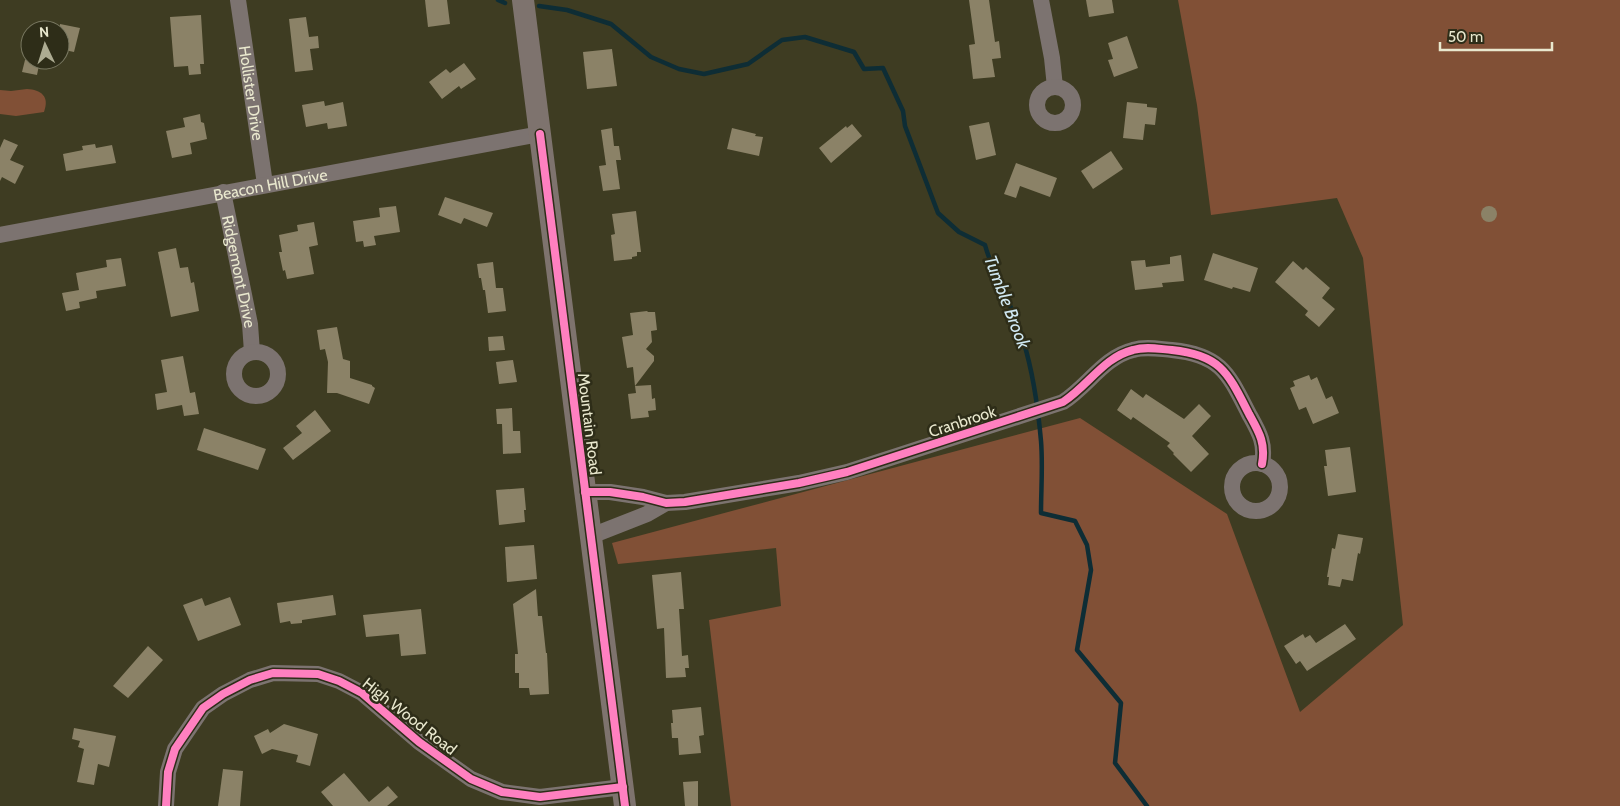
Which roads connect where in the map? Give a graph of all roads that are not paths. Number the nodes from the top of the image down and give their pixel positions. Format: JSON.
{"nodes":[{"id":1,"x":238,"y":0,"type":"edge"},
{"id":2,"x":523,"y":0,"type":"edge"},
{"id":3,"x":1041,"y":0,"type":"edge"},
{"id":4,"x":1055,"y":87,"type":"dead end"},
{"id":5,"x":540,"y":134,"type":"junction"},
{"id":6,"x":265,"y":184,"type":"junction"},
{"id":7,"x":222,"y":192,"type":"junction"},
{"id":8,"x":0,"y":234,"type":"edge"},
{"id":9,"x":252,"y":352,"type":"dead end"},
{"id":10,"x":1262,"y":464,"type":"dead end"},
{"id":11,"x":585,"y":492,"type":"junction"},
{"id":12,"x":666,"y":503,"type":"junction"},
{"id":13,"x":590,"y":536,"type":"junction"},
{"id":14,"x":624,"y":797,"type":"edge"},
{"id":15,"x":166,"y":806,"type":"edge"}],
"edges":[{"from":1,"to":6,"type":"street","name":"Hollister Drive"},
{"from":2,"to":5,"type":"main road","name":"Mountain Road"},
{"from":3,"to":4,"type":"street"},
{"from":5,"to":6,"type":"street","name":"Beacon Hill Drive"},
{"from":5,"to":11,"type":"main road","name":"Mountain Road"},
{"from":6,"to":7,"type":"street","name":"Beacon Hill Drive"},
{"from":7,"to":8,"type":"street","name":"Beacon Hill Drive"},
{"from":7,"to":9,"type":"street","name":"Ridgemont Drive"},
{"from":10,"to":12,"type":"street","name":"Cranbrook"},
{"from":11,"to":12,"type":"street","name":"Cranbrook"},
{"from":11,"to":13,"type":"main road","name":"Mountain Road"},
{"from":12,"to":13,"type":"street","name":"Cranbrook"},
{"from":13,"to":14,"type":"main road","name":"Mountain Road"},
{"from":14,"to":15,"type":"street","name":"High Wood Road"}]}
